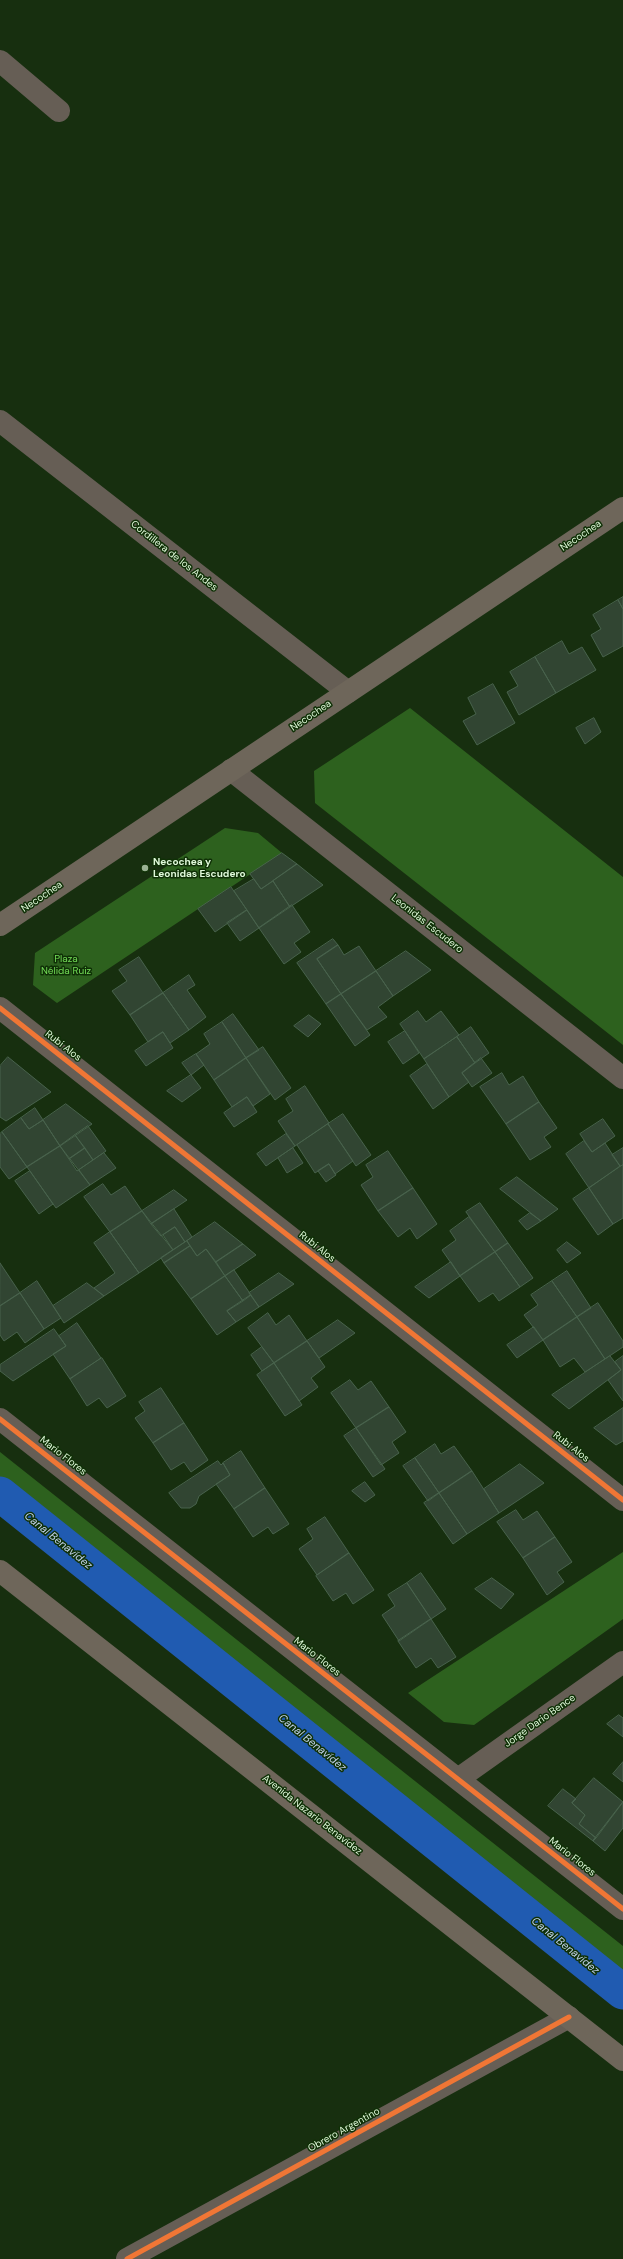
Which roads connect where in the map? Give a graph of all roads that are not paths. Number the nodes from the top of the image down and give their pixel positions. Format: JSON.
{"nodes":[{"id":1,"x":0,"y":61,"type":"edge"},
{"id":2,"x":59,"y":111,"type":"dead end"},
{"id":3,"x":0,"y":421,"type":"edge"},
{"id":4,"x":623,"y":508,"type":"edge"},
{"id":5,"x":348,"y":692,"type":"junction"},
{"id":6,"x":231,"y":770,"type":"junction"},
{"id":7,"x":0,"y":925,"type":"edge"},
{"id":8,"x":0,"y":1008,"type":"edge"},
{"id":9,"x":623,"y":1078,"type":"edge"},
{"id":10,"x":0,"y":1419,"type":"edge"},
{"id":11,"x":623,"y":1500,"type":"edge"},
{"id":12,"x":0,"y":1571,"type":"edge"},
{"id":13,"x":623,"y":1662,"type":"edge"},
{"id":14,"x":458,"y":1779,"type":"junction"},
{"id":15,"x":623,"y":1909,"type":"edge"},
{"id":16,"x":569,"y":2017,"type":"junction"},
{"id":17,"x":623,"y":2060,"type":"edge"},
{"id":18,"x":127,"y":2259,"type":"edge"}],
"edges":[{"from":1,"to":2,"type":"street"},
{"from":3,"to":5,"type":"street","name":"Cordillera de los Andes"},
{"from":4,"to":5,"type":"main road","name":"Necochea"},
{"from":5,"to":6,"type":"main road","name":"Necochea"},
{"from":6,"to":7,"type":"main road","name":"Necochea"},
{"from":6,"to":9,"type":"street","name":"Leonidas Escudero"},
{"from":8,"to":11,"type":"street","name":"Rubi Alos"},
{"from":10,"to":14,"type":"street","name":"Mario Flores"},
{"from":12,"to":16,"type":"main road","name":"Avenida Nazario Benavídez"},
{"from":13,"to":14,"type":"street","name":"Jorge Dario Bence"},
{"from":14,"to":15,"type":"street","name":"Mario Flores"},
{"from":16,"to":17,"type":"main road","name":"Avenida Nazario Benavídez"},
{"from":16,"to":18,"type":"street","name":"Obrero Argentino"}]}
